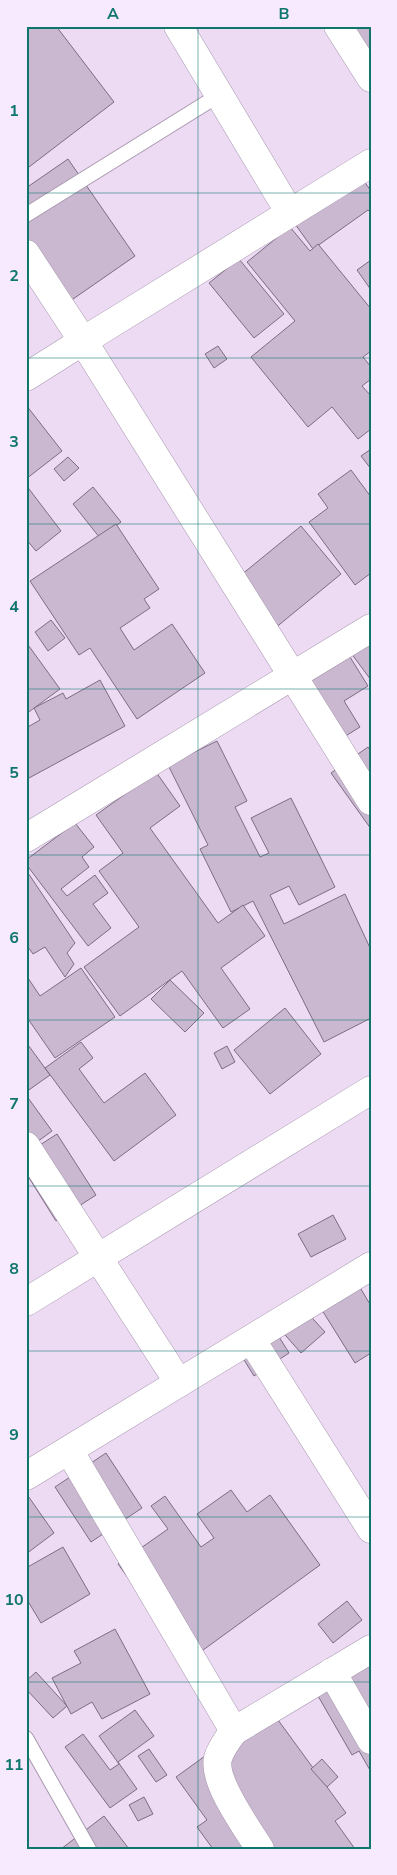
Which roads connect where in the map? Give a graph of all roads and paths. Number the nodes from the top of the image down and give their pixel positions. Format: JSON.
{"nodes":[{"id":1,"x":178,"y":26,"type":"edge"},
{"id":2,"x":338,"y":26,"type":"edge"},
{"id":3,"x":371,"y":78,"type":"edge"},
{"id":4,"x":219,"y":95,"type":"junction"},
{"id":5,"x":371,"y":163,"type":"edge"},
{"id":6,"x":290,"y":213,"type":"junction"},
{"id":7,"x":26,"y":215,"type":"edge"},
{"id":8,"x":26,"y":254,"type":"edge"},
{"id":9,"x":83,"y":341,"type":"junction"},
{"id":10,"x":26,"y":377,"type":"edge"},
{"id":11,"x":371,"y":628,"type":"edge"},
{"id":12,"x":292,"y":675,"type":"junction"},
{"id":13,"x":371,"y":801,"type":"edge"},
{"id":14,"x":26,"y":838,"type":"edge"},
{"id":15,"x":371,"y":1090,"type":"edge"},
{"id":16,"x":26,"y":1146,"type":"edge"},
{"id":17,"x":98,"y":1258,"type":"junction"},
{"id":18,"x":371,"y":1266,"type":"edge"},
{"id":19,"x":26,"y":1302,"type":"edge"},
{"id":20,"x":251,"y":1339,"type":"junction"},
{"id":21,"x":179,"y":1383,"type":"junction"},
{"id":22,"x":69,"y":1450,"type":"junction"},
{"id":23,"x":26,"y":1476,"type":"edge"},
{"id":24,"x":371,"y":1529,"type":"edge"},
{"id":25,"x":371,"y":1649,"type":"edge"},
{"id":26,"x":332,"y":1672,"type":"junction"},
{"id":27,"x":234,"y":1731,"type":"junction"},
{"id":28,"x":26,"y":1738,"type":"edge"},
{"id":29,"x":371,"y":1740,"type":"edge"},
{"id":30,"x":89,"y":1849,"type":"edge"},
{"id":31,"x":260,"y":1849,"type":"edge"}],
"edges":[{"from":1,"to":4,"type":"street"},
{"from":2,"to":3,"type":"street"},
{"from":4,"to":6,"type":"street"},
{"from":4,"to":7,"type":"lane"},
{"from":5,"to":6,"type":"street"},
{"from":6,"to":9,"type":"street"},
{"from":8,"to":9,"type":"street"},
{"from":9,"to":10,"type":"street"},
{"from":9,"to":12,"type":"street"},
{"from":11,"to":12,"type":"street"},
{"from":12,"to":13,"type":"street"},
{"from":12,"to":14,"type":"street"},
{"from":15,"to":17,"type":"street"},
{"from":16,"to":17,"type":"street"},
{"from":17,"to":19,"type":"street"},
{"from":17,"to":21,"type":"street"},
{"from":18,"to":20,"type":"street"},
{"from":20,"to":21,"type":"street"},
{"from":20,"to":24,"type":"street"},
{"from":21,"to":22,"type":"street"},
{"from":22,"to":23,"type":"street"},
{"from":22,"to":27,"type":"street"},
{"from":25,"to":26,"type":"street"},
{"from":26,"to":27,"type":"street"},
{"from":26,"to":29,"type":"street"},
{"from":27,"to":31,"type":"street"},
{"from":28,"to":30,"type":"lane"}]}
